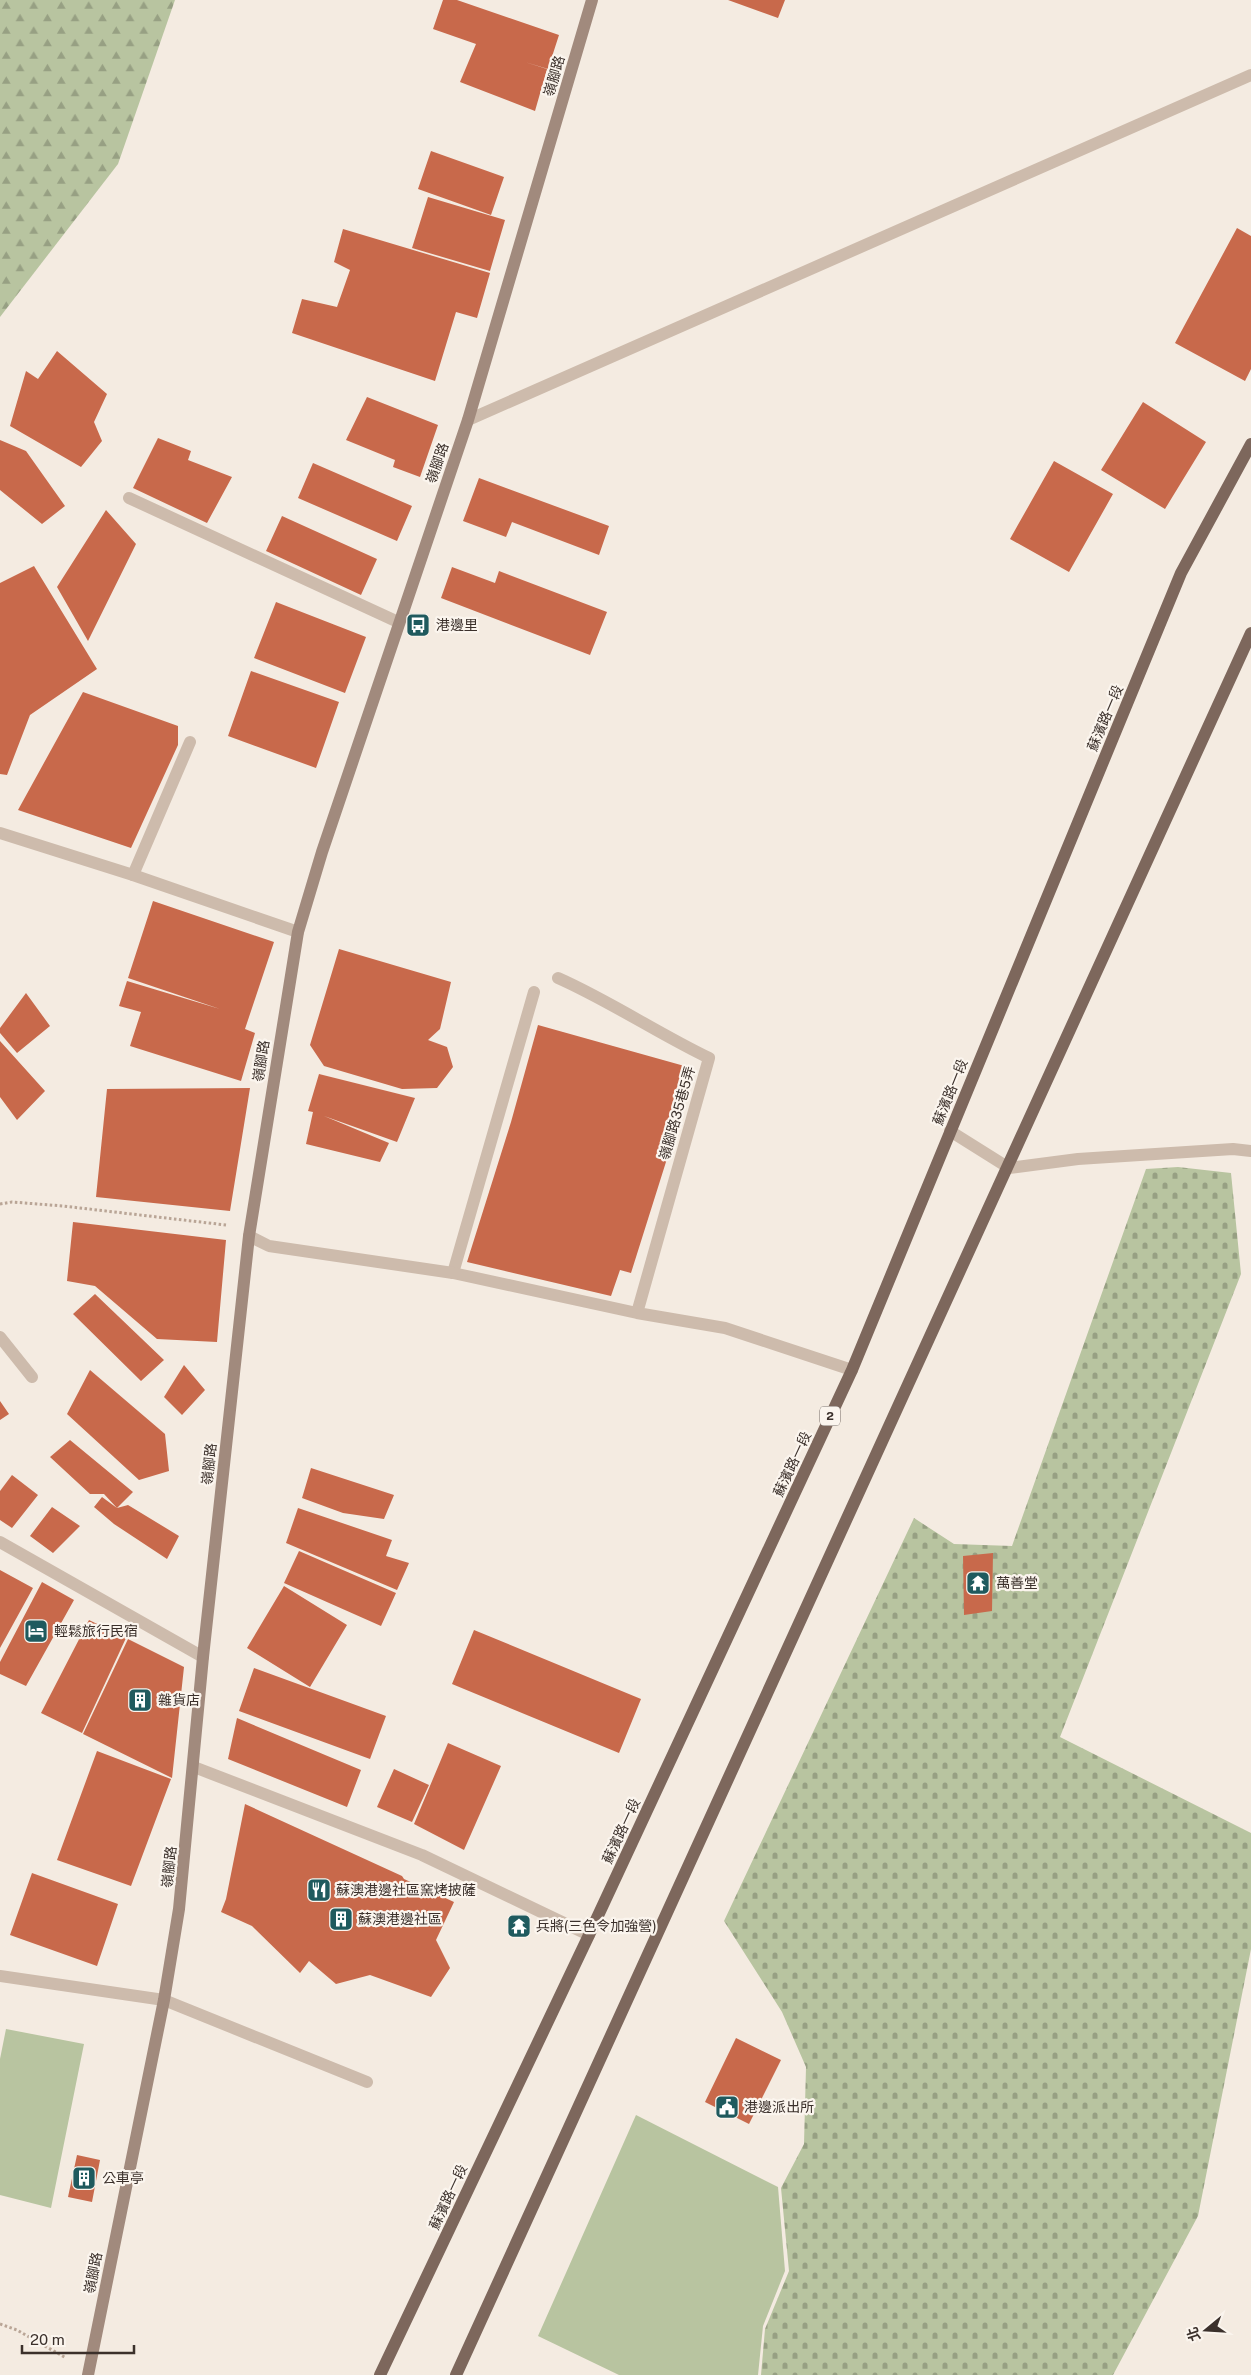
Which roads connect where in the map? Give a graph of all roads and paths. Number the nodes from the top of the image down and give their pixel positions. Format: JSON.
{"nodes":[{"id":1,"x":592,"y":0,"type":"edge"},
{"id":2,"x":1251,"y":75,"type":"edge"},
{"id":3,"x":468,"y":420,"type":"junction"},
{"id":4,"x":1251,"y":444,"type":"edge"},
{"id":5,"x":129,"y":498,"type":"dead end"},
{"id":6,"x":398,"y":622,"type":"junction"},
{"id":7,"x":1251,"y":633,"type":"edge"},
{"id":8,"x":190,"y":742,"type":"dead end"},
{"id":9,"x":0,"y":833,"type":"edge"},
{"id":10,"x":134,"y":875,"type":"junction"},
{"id":11,"x":298,"y":932,"type":"junction"},
{"id":12,"x":558,"y":978,"type":"dead end"},
{"id":13,"x":534,"y":992,"type":"dead end"},
{"id":14,"x":950,"y":1131,"type":"junction"},
{"id":15,"x":1251,"y":1151,"type":"edge"},
{"id":16,"x":1009,"y":1168,"type":"junction"},
{"id":17,"x":0,"y":1204,"type":"edge"},
{"id":18,"x":249,"y":1236,"type":"junction"},
{"id":19,"x":452,"y":1273,"type":"junction"},
{"id":20,"x":637,"y":1313,"type":"junction"},
{"id":21,"x":0,"y":1337,"type":"edge"},
{"id":22,"x":852,"y":1370,"type":"junction"},
{"id":23,"x":32,"y":1377,"type":"dead end"},
{"id":24,"x":0,"y":1542,"type":"edge"},
{"id":25,"x":203,"y":1657,"type":"junction"},
{"id":26,"x":194,"y":1768,"type":"junction"},
{"id":27,"x":589,"y":1935,"type":"junction"},
{"id":28,"x":0,"y":1976,"type":"edge"},
{"id":29,"x":164,"y":2000,"type":"junction"},
{"id":30,"x":367,"y":2082,"type":"dead end"},
{"id":31,"x":0,"y":2324,"type":"edge"},
{"id":32,"x":88,"y":2373,"type":"edge"},
{"id":33,"x":380,"y":2375,"type":"edge"},
{"id":34,"x":456,"y":2375,"type":"edge"}],
"edges":[{"from":1,"to":3,"type":"street","name":"嶺腳路"},
{"from":2,"to":3,"type":"street"},
{"from":3,"to":6,"type":"street","name":"嶺腳路"},
{"from":4,"to":14,"type":"main road","name":"蘇濱路一段","number":"2"},
{"from":5,"to":6,"type":"street"},
{"from":6,"to":11,"type":"street","name":"嶺腳路"},
{"from":7,"to":16,"type":"main road"},
{"from":8,"to":10,"type":"street"},
{"from":9,"to":10,"type":"street"},
{"from":10,"to":11,"type":"street"},
{"from":11,"to":18,"type":"street","name":"嶺腳路"},
{"from":12,"to":20,"type":"street","name":"嶺腳路35巷5弄"},
{"from":13,"to":19,"type":"street"},
{"from":14,"to":16,"type":"street"},
{"from":14,"to":22,"type":"main road","name":"蘇濱路一段","number":"2"},
{"from":15,"to":16,"type":"street"},
{"from":16,"to":34,"type":"main road"},
{"from":17,"to":18,"type":"path"},
{"from":18,"to":19,"type":"street"},
{"from":18,"to":25,"type":"street","name":"嶺腳路"},
{"from":19,"to":20,"type":"street"},
{"from":20,"to":22,"type":"street"},
{"from":21,"to":23,"type":"street"},
{"from":22,"to":27,"type":"main road","name":"蘇濱路一段","number":"2"},
{"from":24,"to":25,"type":"street"},
{"from":25,"to":26,"type":"street","name":"嶺腳路"},
{"from":26,"to":27,"type":"street"},
{"from":26,"to":29,"type":"street","name":"嶺腳路"},
{"from":27,"to":33,"type":"main road","name":"蘇濱路一段","number":"2"},
{"from":28,"to":29,"type":"street"},
{"from":29,"to":30,"type":"street"},
{"from":29,"to":32,"type":"street","name":"嶺腳路"},
{"from":31,"to":32,"type":"path"}]}
